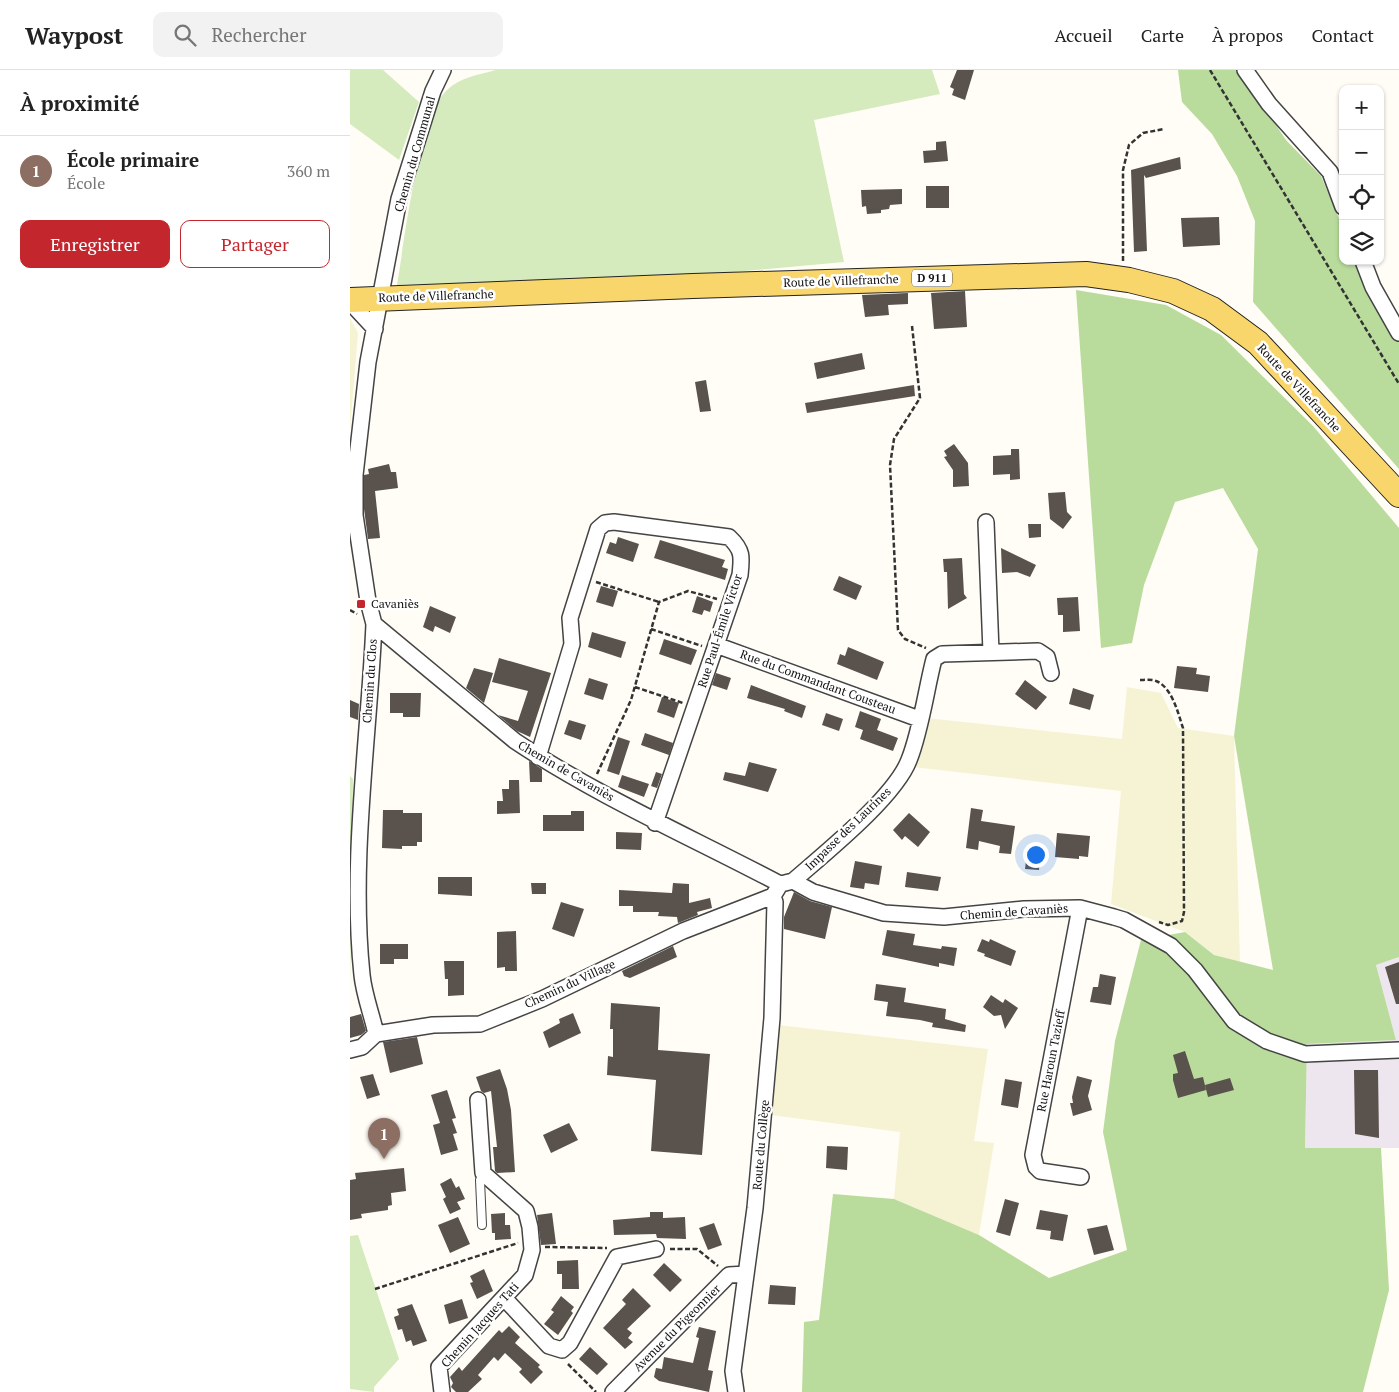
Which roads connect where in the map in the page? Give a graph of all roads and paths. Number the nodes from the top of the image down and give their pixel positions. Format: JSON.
{"nodes":[{"id":1,"x":443,"y":70,"type":"edge"},
{"id":2,"x":1210,"y":70,"type":"edge"},
{"id":3,"x":1245,"y":70,"type":"edge"},
{"id":4,"x":1164,"y":129,"type":"dead end"},
{"id":5,"x":1339,"y":196,"type":"edge"},
{"id":6,"x":1365,"y":265,"type":"edge"},
{"id":7,"x":1117,"y":279,"type":"junction"},
{"id":8,"x":382,"y":299,"type":"junction"},
{"id":9,"x":350,"y":301,"type":"edge"},
{"id":10,"x":912,"y":326,"type":"dead end"},
{"id":11,"x":375,"y":329,"type":"junction"},
{"id":12,"x":1399,"y":333,"type":"edge"},
{"id":13,"x":1399,"y":384,"type":"edge"},
{"id":14,"x":1399,"y":495,"type":"edge"},
{"id":15,"x":986,"y":522,"type":"dead end"},
{"id":16,"x":582,"y":578,"type":"junction"},
{"id":17,"x":659,"y":602,"type":"junction"},
{"id":18,"x":731,"y":603,"type":"junction"},
{"id":19,"x":374,"y":624,"type":"junction"},
{"id":20,"x":651,"y":629,"type":"junction"},
{"id":21,"x":715,"y":648,"type":"junction"},
{"id":22,"x":992,"y":652,"type":"junction"},
{"id":23,"x":934,"y":659,"type":"junction"},
{"id":24,"x":1051,"y":672,"type":"dead end"},
{"id":25,"x":1140,"y":680,"type":"dead end"},
{"id":26,"x":635,"y":687,"type":"junction"},
{"id":27,"x":695,"y":707,"type":"junction"},
{"id":28,"x":919,"y":719,"type":"junction"},
{"id":29,"x":538,"y":756,"type":"junction"},
{"id":30,"x":591,"y":786,"type":"junction"},
{"id":31,"x":655,"y":822,"type":"junction"},
{"id":32,"x":782,"y":887,"type":"junction"},
{"id":33,"x":1080,"y":908,"type":"junction"},
{"id":34,"x":1149,"y":920,"type":"dead end"},
{"id":35,"x":376,"y":1034,"type":"junction"},
{"id":36,"x":350,"y":1050,"type":"edge"},
{"id":37,"x":1399,"y":1050,"type":"edge"},
{"id":38,"x":478,"y":1100,"type":"dead end"},
{"id":39,"x":483,"y":1174,"type":"junction"},
{"id":40,"x":1081,"y":1177,"type":"dead end"},
{"id":41,"x":482,"y":1225,"type":"dead end"},
{"id":42,"x":532,"y":1245,"type":"junction"},
{"id":43,"x":656,"y":1249,"type":"joint"},
{"id":44,"x":617,"y":1258,"type":"junction"},
{"id":45,"x":746,"y":1274,"type":"junction"},
{"id":46,"x":729,"y":1275,"type":"junction"},
{"id":47,"x":376,"y":1289,"type":"dead end"},
{"id":48,"x":504,"y":1298,"type":"junction"},
{"id":49,"x":568,"y":1364,"type":"dead end"},
{"id":50,"x":442,"y":1392,"type":"edge"},
{"id":51,"x":596,"y":1392,"type":"edge"},
{"id":52,"x":613,"y":1392,"type":"edge"},
{"id":53,"x":736,"y":1392,"type":"edge"}],
"edges":[{"from":1,"to":8,"type":"street","name":"Chemin du Communal"},
{"from":2,"to":13,"type":"path"},
{"from":3,"to":5,"type":"street"},
{"from":4,"to":7,"type":"path"},
{"from":6,"to":12,"type":"street"},
{"from":7,"to":8,"type":"main road","name":"Route de Villefranche","number":"D 911"},
{"from":7,"to":14,"type":"main road","name":"Route de Villefranche","number":"D 911"},
{"from":8,"to":9,"type":"main road","name":"Route de Villefranche","number":"D 911"},
{"from":8,"to":11,"type":"street","name":"Chemin du Clos"},
{"from":9,"to":11,"type":"street"},
{"from":10,"to":23,"type":"path"},
{"from":11,"to":19,"type":"street","name":"Chemin du Clos"},
{"from":15,"to":22,"type":"street"},
{"from":16,"to":17,"type":"path"},
{"from":16,"to":18,"type":"street","name":"Rue Paul-Émile Victor"},
{"from":16,"to":29,"type":"street","name":"Rue Paul-Émile Victor"},
{"from":17,"to":18,"type":"path"},
{"from":17,"to":20,"type":"path"},
{"from":18,"to":21,"type":"street","name":"Rue Paul-Émile Victor"},
{"from":19,"to":29,"type":"street","name":"Chemin de Cavaniès"},
{"from":19,"to":35,"type":"street","name":"Chemin du Clos"},
{"from":20,"to":21,"type":"path"},
{"from":20,"to":26,"type":"path"},
{"from":21,"to":27,"type":"street","name":"Rue Paul-Émile Victor"},
{"from":21,"to":28,"type":"street","name":"Rue du Commandant Cousteau"},
{"from":22,"to":23,"type":"street"},
{"from":22,"to":24,"type":"street"},
{"from":23,"to":28,"type":"street","name":"Impasse des Laurines"},
{"from":25,"to":34,"type":"path"},
{"from":26,"to":27,"type":"path"},
{"from":26,"to":30,"type":"path"},
{"from":27,"to":31,"type":"street","name":"Rue Paul-Émile Victor"},
{"from":28,"to":32,"type":"street","name":"Impasse des Laurines"},
{"from":29,"to":30,"type":"street","name":"Chemin de Cavaniès"},
{"from":30,"to":31,"type":"street","name":"Chemin de Cavaniès"},
{"from":31,"to":32,"type":"street","name":"Chemin de Cavaniès"},
{"from":32,"to":33,"type":"street","name":"Chemin de Cavaniès"},
{"from":32,"to":35,"type":"street","name":"Chemin du Village"},
{"from":32,"to":45,"type":"street","name":"Route du Collège"},
{"from":33,"to":37,"type":"street","name":"Chemin de Cavaniès"},
{"from":33,"to":40,"type":"street","name":"Rue Haroun Tazieff"},
{"from":35,"to":36,"type":"street","name":"Chemin du Village"},
{"from":38,"to":39,"type":"street"},
{"from":39,"to":41,"type":"lane"},
{"from":39,"to":42,"type":"street","name":"Chemin Jacques Tati"},
{"from":42,"to":44,"type":"path"},
{"from":42,"to":47,"type":"path"},
{"from":42,"to":48,"type":"street","name":"Chemin Jacques Tati"},
{"from":43,"to":44,"type":"street"},
{"from":43,"to":46,"type":"path"},
{"from":44,"to":48,"type":"street"},
{"from":45,"to":46,"type":"street","name":"Avenue du Pigeonnier"},
{"from":45,"to":53,"type":"street","name":"Route du Collège"},
{"from":46,"to":52,"type":"street","name":"Avenue du Pigeonnier"},
{"from":48,"to":50,"type":"street","name":"Chemin Jacques Tati"},
{"from":49,"to":51,"type":"path"}]}
